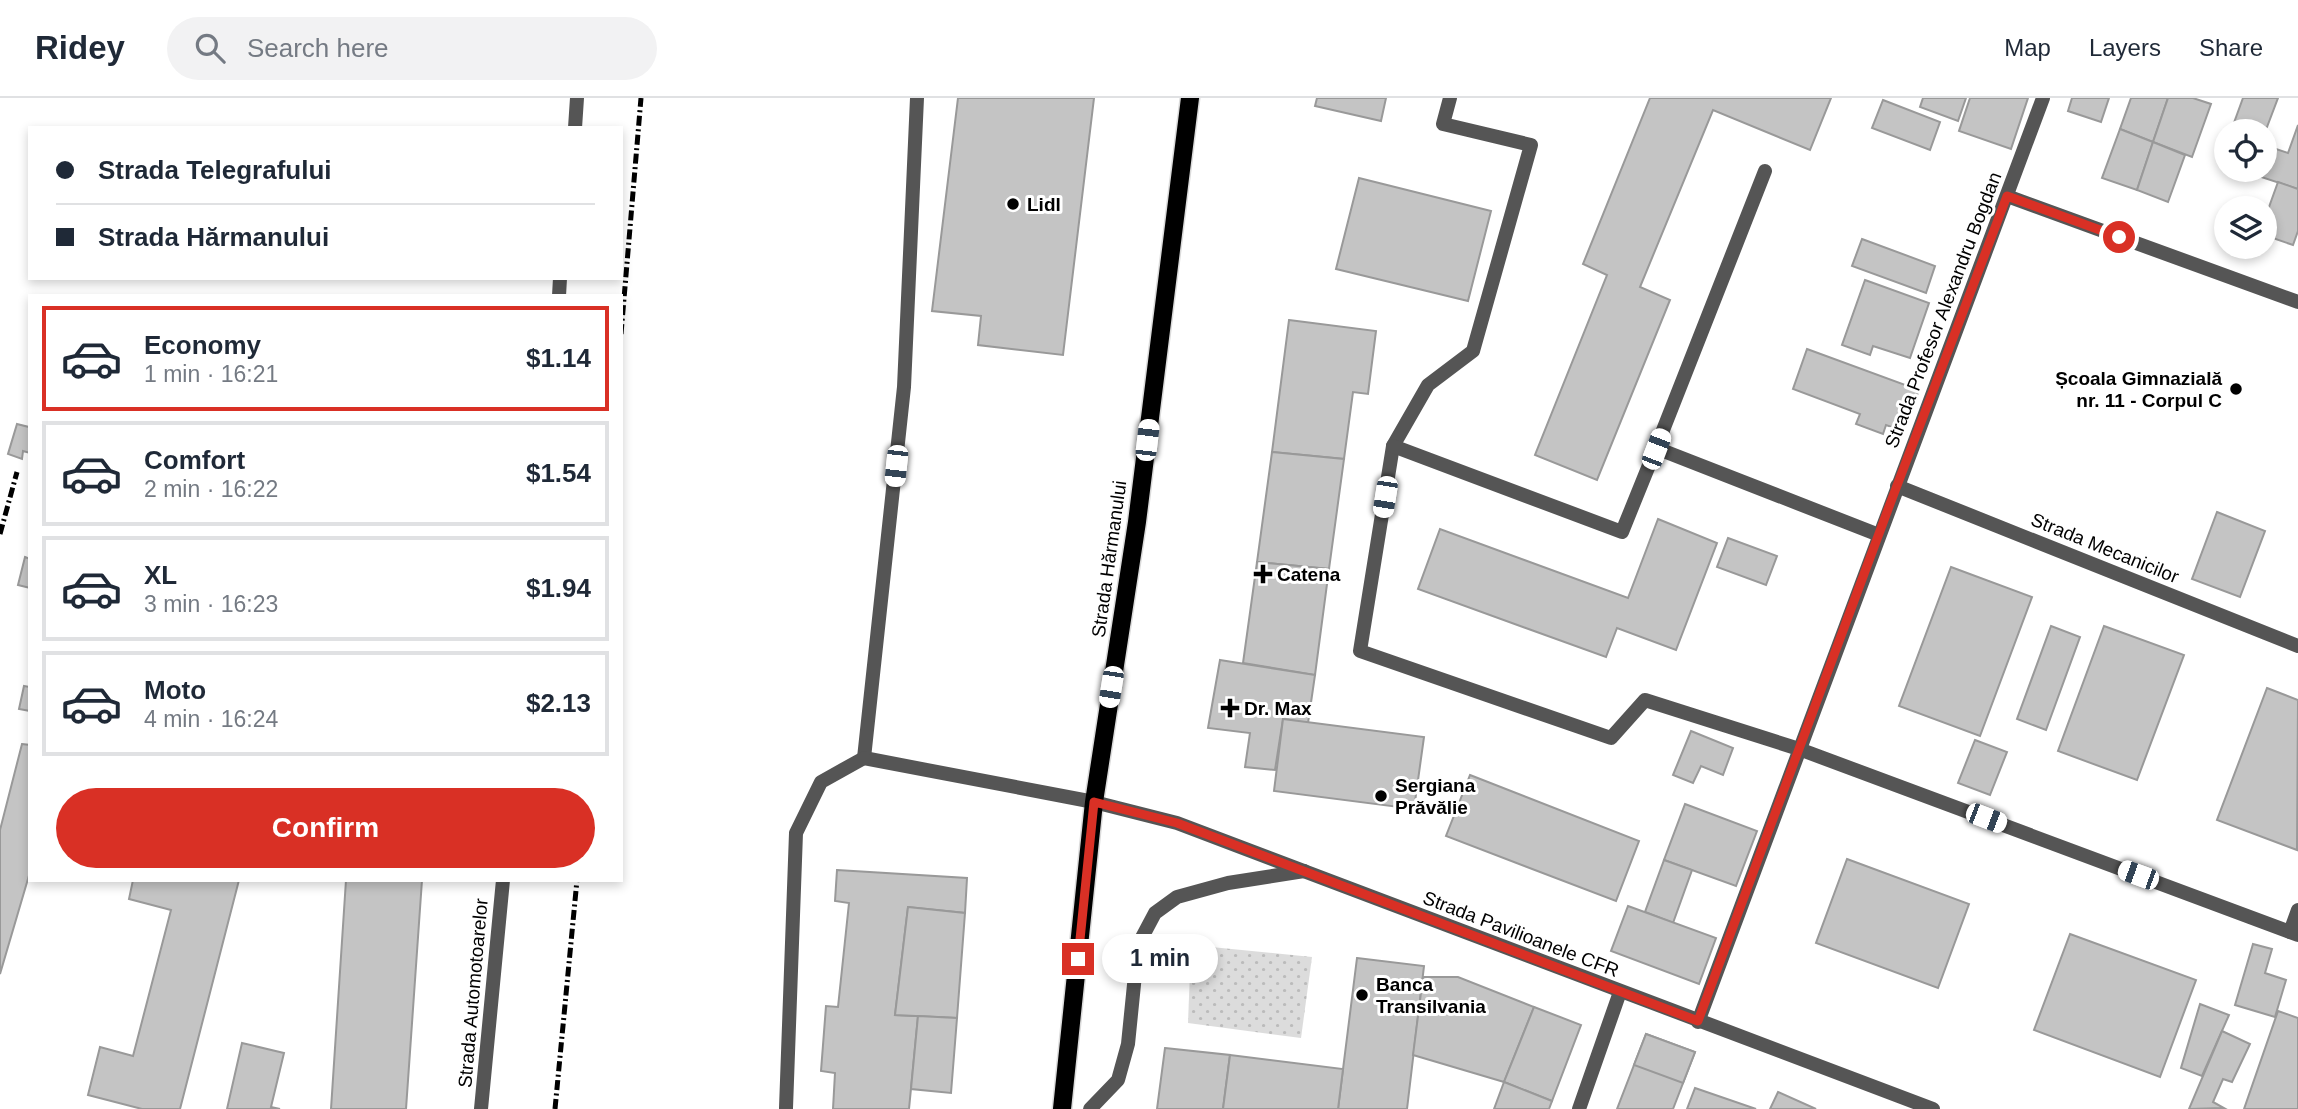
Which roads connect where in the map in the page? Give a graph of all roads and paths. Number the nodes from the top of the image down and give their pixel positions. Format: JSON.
{"nodes":[{"id":1,"x":578,"y":98,"type":"edge"},
{"id":2,"x":917,"y":98,"type":"edge"},
{"id":3,"x":1190,"y":98,"type":"edge"},
{"id":4,"x":1450,"y":98,"type":"edge"},
{"id":5,"x":2043,"y":98,"type":"edge"},
{"id":6,"x":575,"y":126,"type":"edge"},
{"id":7,"x":1765,"y":171,"type":"dead end"},
{"id":8,"x":2007,"y":196,"type":"junction"},
{"id":9,"x":2298,"y":302,"type":"edge"},
{"id":10,"x":1393,"y":446,"type":"junction"},
{"id":11,"x":1656,"y":449,"type":"junction"},
{"id":12,"x":1897,"y":486,"type":"junction"},
{"id":13,"x":1879,"y":535,"type":"junction"},
{"id":14,"x":2298,"y":646,"type":"edge"},
{"id":15,"x":1799,"y":749,"type":"junction"},
{"id":16,"x":864,"y":758,"type":"junction"},
{"id":17,"x":1094,"y":802,"type":"junction"},
{"id":18,"x":1306,"y":871,"type":"junction"},
{"id":19,"x":503,"y":882,"type":"edge"},
{"id":20,"x":2298,"y":910,"type":"edge"},
{"id":21,"x":2294,"y":934,"type":"edge"},
{"id":22,"x":1620,"y":992,"type":"junction"},
{"id":23,"x":1698,"y":1021,"type":"junction"},
{"id":24,"x":786,"y":1108,"type":"edge"},
{"id":25,"x":481,"y":1109,"type":"edge"},
{"id":26,"x":1062,"y":1109,"type":"edge"},
{"id":27,"x":1090,"y":1109,"type":"edge"},
{"id":28,"x":1579,"y":1109,"type":"edge"},
{"id":29,"x":1933,"y":1109,"type":"edge"}],
"edges":[{"from":1,"to":6,"type":"street"},
{"from":2,"to":16,"type":"street"},
{"from":3,"to":17,"type":"main road","name":"Strada Hărmanului"},
{"from":4,"to":10,"type":"street"},
{"from":5,"to":8,"type":"street","name":"Strada Profesor Alexandru Bogdan"},
{"from":7,"to":11,"type":"street"},
{"from":8,"to":9,"type":"street"},
{"from":8,"to":12,"type":"street","name":"Strada Profesor Alexandru Bogdan"},
{"from":10,"to":11,"type":"street"},
{"from":10,"to":15,"type":"street"},
{"from":11,"to":13,"type":"street"},
{"from":12,"to":13,"type":"street","name":"Strada Profesor Alexandru Bogdan"},
{"from":12,"to":14,"type":"street","name":"Strada Mecanicilor"},
{"from":13,"to":15,"type":"street","name":"Strada Profesor Alexandru Bogdan"},
{"from":15,"to":21,"type":"street"},
{"from":15,"to":23,"type":"street","name":"Strada Profesor Alexandru Bogdan"},
{"from":16,"to":17,"type":"street","name":"Strada Pavilioanele CFR"},
{"from":16,"to":24,"type":"street"},
{"from":17,"to":18,"type":"street","name":"Strada Pavilioanele CFR"},
{"from":17,"to":26,"type":"main road","name":"Strada Hărmanului"},
{"from":18,"to":22,"type":"street","name":"Strada Pavilioanele CFR"},
{"from":18,"to":27,"type":"street"},
{"from":19,"to":25,"type":"street","name":"Strada Automotoarelor"},
{"from":20,"to":21,"type":"street"},
{"from":22,"to":23,"type":"street","name":"Strada Pavilioanele CFR"},
{"from":22,"to":28,"type":"street"},
{"from":23,"to":29,"type":"street","name":"Strada Pavilioanele CFR"}]}
